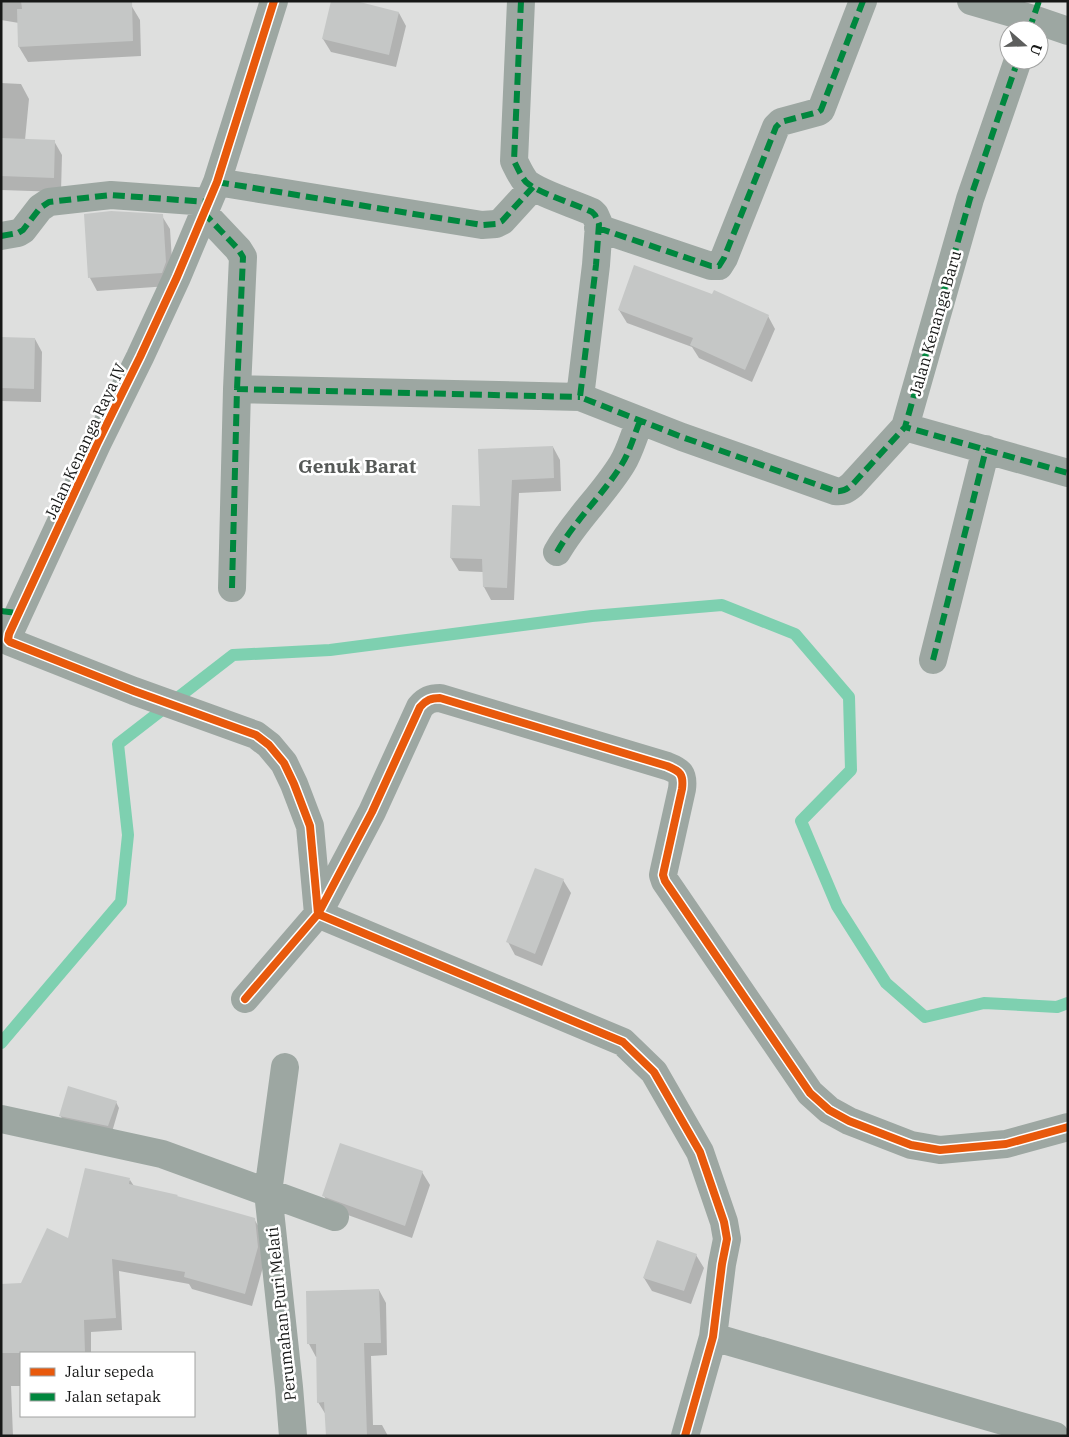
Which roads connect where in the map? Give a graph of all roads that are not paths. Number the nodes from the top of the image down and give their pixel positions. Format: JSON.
{"nodes":[{"id":1,"x":274,"y":1,"type":"edge"},
{"id":2,"x":521,"y":1,"type":"edge"},
{"id":3,"x":863,"y":1,"type":"edge"},
{"id":4,"x":971,"y":1,"type":"edge"},
{"id":5,"x":1034,"y":17,"type":"edge"},
{"id":6,"x":1068,"y":31,"type":"edge"},
{"id":7,"x":1015,"y":70,"type":"edge"},
{"id":8,"x":533,"y":187,"type":"junction"},
{"id":9,"x":209,"y":199,"type":"junction"},
{"id":10,"x":598,"y":228,"type":"junction"},
{"id":11,"x":1,"y":236,"type":"edge"},
{"id":12,"x":237,"y":389,"type":"junction"},
{"id":13,"x":580,"y":397,"type":"junction"},
{"id":14,"x":640,"y":421,"type":"junction"},
{"id":15,"x":905,"y":426,"type":"junction"},
{"id":16,"x":986,"y":450,"type":"junction"},
{"id":17,"x":1068,"y":473,"type":"edge"},
{"id":18,"x":557,"y":552,"type":"dead end"},
{"id":19,"x":232,"y":588,"type":"dead end"},
{"id":20,"x":10,"y":612,"type":"edge"},
{"id":21,"x":933,"y":660,"type":"dead end"},
{"id":22,"x":318,"y":914,"type":"junction"},
{"id":23,"x":245,"y":999,"type":"dead end"},
{"id":24,"x":285,"y":1067,"type":"dead end"},
{"id":25,"x":1,"y":1120,"type":"edge"},
{"id":26,"x":1068,"y":1127,"type":"edge"},
{"id":27,"x":268,"y":1192,"type":"junction"},
{"id":28,"x":335,"y":1217,"type":"dead end"},
{"id":29,"x":713,"y":1337,"type":"junction"},
{"id":30,"x":292,"y":1436,"type":"edge"},
{"id":31,"x":684,"y":1436,"type":"edge"},
{"id":32,"x":1056,"y":1436,"type":"edge"}],
"edges":[{"from":1,"to":9,"type":"street","name":"Jalan Kenanga Raya IV"},
{"from":2,"to":8,"type":"street"},
{"from":3,"to":10,"type":"street"},
{"from":4,"to":5,"type":"street"},
{"from":5,"to":6,"type":"street"},
{"from":7,"to":15,"type":"street","name":"Jalan Kenanga Baru"},
{"from":8,"to":9,"type":"street"},
{"from":8,"to":10,"type":"street"},
{"from":9,"to":11,"type":"street"},
{"from":9,"to":12,"type":"street"},
{"from":9,"to":20,"type":"street","name":"Jalan Kenanga Raya IV"},
{"from":10,"to":13,"type":"street"},
{"from":12,"to":13,"type":"street"},
{"from":12,"to":19,"type":"street"},
{"from":13,"to":14,"type":"street"},
{"from":14,"to":15,"type":"street"},
{"from":14,"to":18,"type":"street"},
{"from":15,"to":16,"type":"street"},
{"from":16,"to":17,"type":"street"},
{"from":16,"to":21,"type":"street"},
{"from":20,"to":22,"type":"street","name":"Jalan Kenanga Raya IV"},
{"from":22,"to":23,"type":"street"},
{"from":22,"to":26,"type":"street"},
{"from":22,"to":29,"type":"street"},
{"from":24,"to":27,"type":"street","name":"Perumahan Puri Melati"},
{"from":25,"to":27,"type":"street"},
{"from":27,"to":28,"type":"street"},
{"from":27,"to":30,"type":"street","name":"Perumahan Puri Melati"},
{"from":29,"to":31,"type":"street"},
{"from":29,"to":32,"type":"street"}]}
